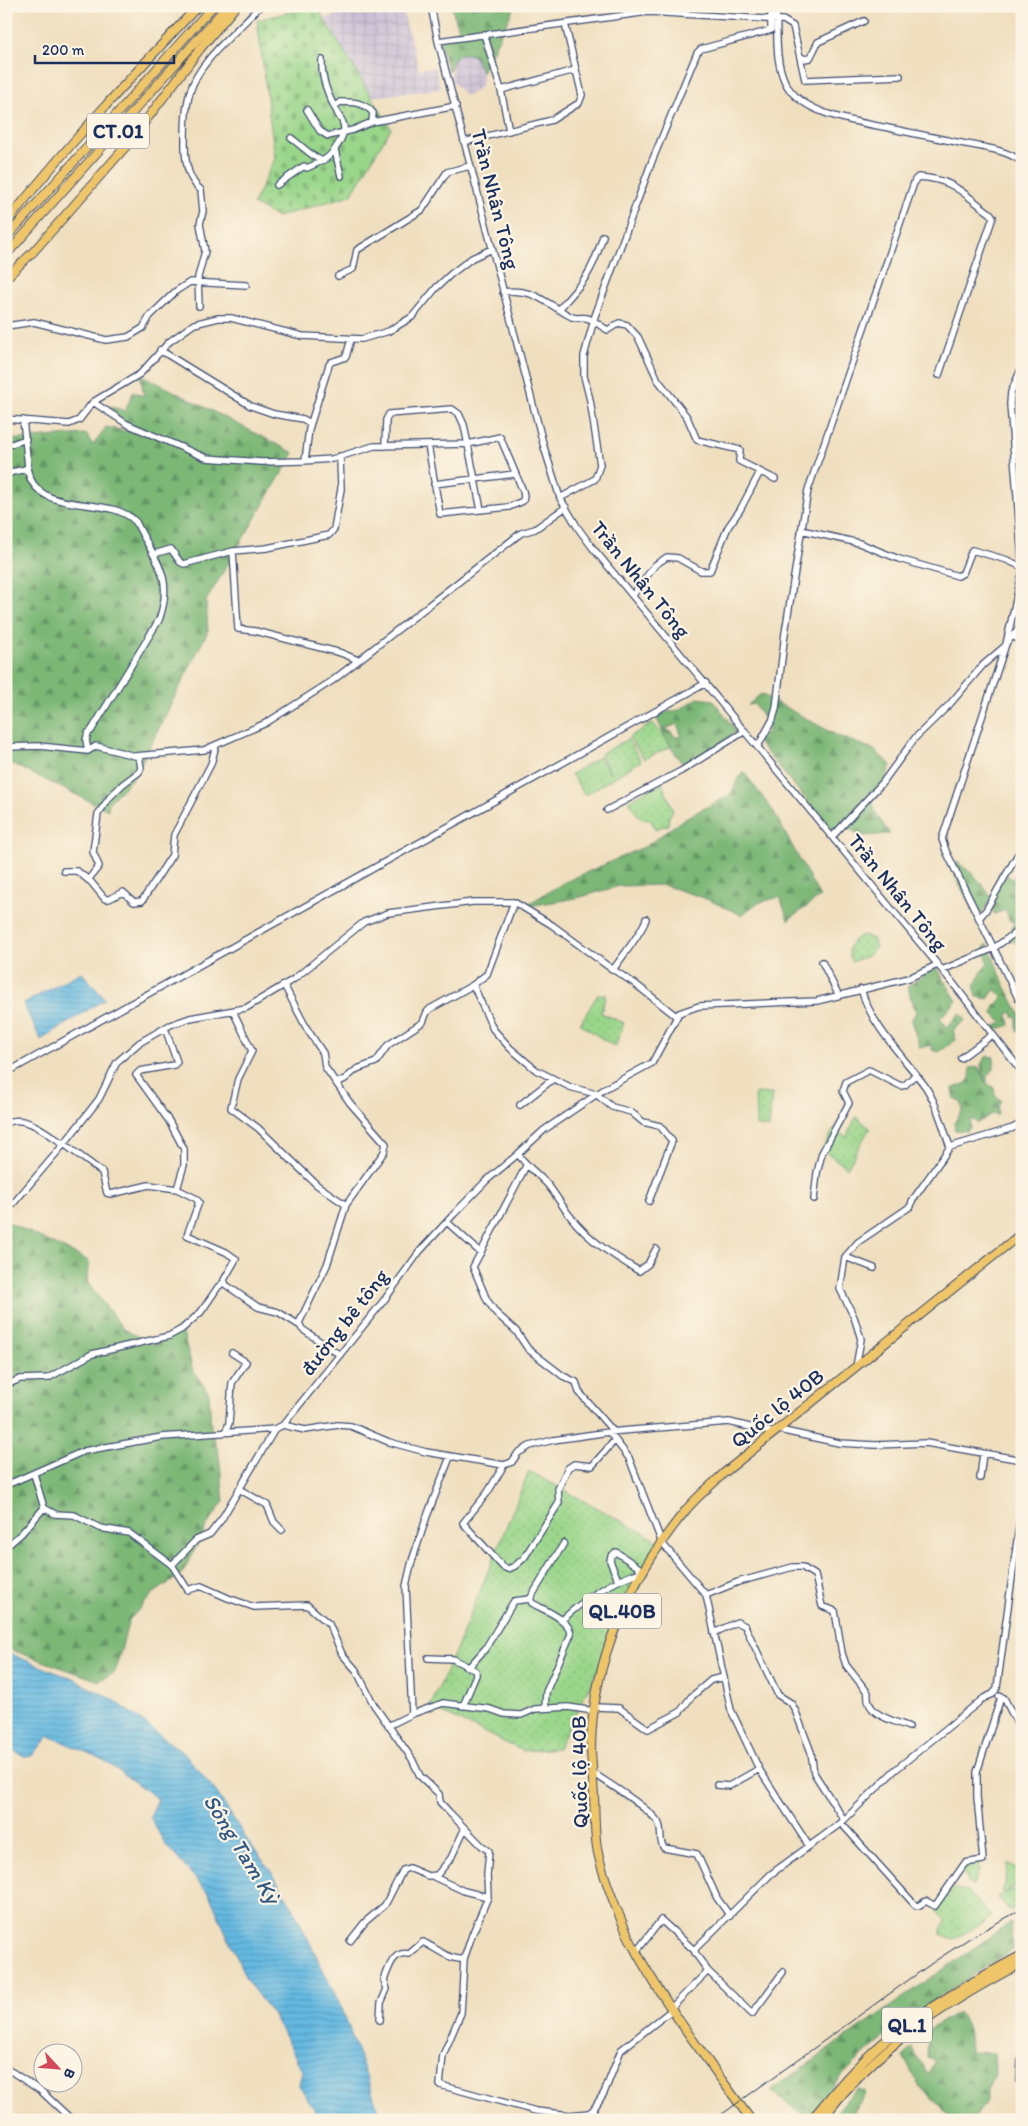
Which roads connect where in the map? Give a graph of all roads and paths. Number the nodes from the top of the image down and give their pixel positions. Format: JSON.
{"nodes":[{"id":1,"x":198,"y":6,"type":"edge"},
{"id":2,"x":213,"y":6,"type":"edge"},
{"id":3,"x":227,"y":6,"type":"edge"},
{"id":4,"x":236,"y":6,"type":"edge"},
{"id":5,"x":260,"y":6,"type":"edge"},
{"id":6,"x":431,"y":6,"type":"edge"},
{"id":7,"x":771,"y":6,"type":"edge"},
{"id":8,"x":776,"y":6,"type":"edge"},
{"id":9,"x":774,"y":21,"type":"junction"},
{"id":10,"x":864,"y":21,"type":"dead end"},
{"id":11,"x":565,"y":24,"type":"junction"},
{"id":12,"x":484,"y":34,"type":"junction"},
{"id":13,"x":438,"y":41,"type":"junction"},
{"id":14,"x":800,"y":56,"type":"junction"},
{"id":15,"x":810,"y":58,"type":"junction"},
{"id":16,"x":322,"y":60,"type":"dead end"},
{"id":17,"x":575,"y":70,"type":"junction"},
{"id":18,"x":804,"y":76,"type":"junction"},
{"id":19,"x":900,"y":76,"type":"dead end"},
{"id":20,"x":500,"y":90,"type":"junction"},
{"id":21,"x":456,"y":106,"type":"junction"},
{"id":22,"x":334,"y":107,"type":"junction"},
{"id":23,"x":307,"y":110,"type":"dead end"},
{"id":24,"x":372,"y":122,"type":"junction"},
{"id":25,"x":509,"y":131,"type":"junction"},
{"id":26,"x":342,"y":132,"type":"junction"},
{"id":27,"x":292,"y":138,"type":"dead end"},
{"id":28,"x":464,"y":142,"type":"junction"},
{"id":29,"x":335,"y":150,"type":"junction"},
{"id":30,"x":322,"y":160,"type":"junction"},
{"id":31,"x":1022,"y":162,"type":"edge"},
{"id":32,"x":470,"y":166,"type":"junction"},
{"id":33,"x":340,"y":176,"type":"dead end"},
{"id":34,"x":277,"y":185,"type":"dead end"},
{"id":35,"x":6,"y":223,"type":"edge"},
{"id":36,"x":603,"y":236,"type":"dead end"},
{"id":37,"x":6,"y":238,"type":"edge"},
{"id":38,"x":492,"y":249,"type":"junction"},
{"id":39,"x":6,"y":255,"type":"edge"},
{"id":40,"x":338,"y":276,"type":"dead end"},
{"id":41,"x":6,"y":278,"type":"edge"},
{"id":42,"x":198,"y":282,"type":"junction"},
{"id":43,"x":246,"y":286,"type":"dead end"},
{"id":44,"x":503,"y":292,"type":"junction"},
{"id":45,"x":199,"y":306,"type":"dead end"},
{"id":46,"x":560,"y":308,"type":"junction"},
{"id":47,"x":594,"y":322,"type":"junction"},
{"id":48,"x":6,"y":326,"type":"edge"},
{"id":49,"x":351,"y":339,"type":"junction"},
{"id":50,"x":160,"y":350,"type":"junction"},
{"id":51,"x":1022,"y":367,"type":"edge"},
{"id":52,"x":938,"y":375,"type":"dead end"},
{"id":53,"x":93,"y":402,"type":"junction"},
{"id":54,"x":6,"y":419,"type":"edge"},
{"id":55,"x":23,"y":420,"type":"junction"},
{"id":56,"x":310,"y":423,"type":"junction"},
{"id":57,"x":26,"y":439,"type":"junction"},
{"id":58,"x":468,"y":444,"type":"junction"},
{"id":59,"x":428,"y":445,"type":"junction"},
{"id":60,"x":6,"y":446,"type":"edge"},
{"id":61,"x":385,"y":446,"type":"junction"},
{"id":62,"x":340,"y":456,"type":"junction"},
{"id":63,"x":306,"y":461,"type":"junction"},
{"id":64,"x":27,"y":468,"type":"junction"},
{"id":65,"x":760,"y":472,"type":"junction"},
{"id":66,"x":515,"y":474,"type":"junction"},
{"id":67,"x":6,"y":476,"type":"edge"},
{"id":68,"x":474,"y":478,"type":"junction"},
{"id":69,"x":775,"y":479,"type":"dead end"},
{"id":70,"x":434,"y":484,"type":"junction"},
{"id":71,"x":560,"y":498,"type":"junction"},
{"id":72,"x":566,"y":507,"type":"junction"},
{"id":73,"x":481,"y":510,"type":"junction"},
{"id":74,"x":801,"y":530,"type":"junction"},
{"id":75,"x":233,"y":551,"type":"junction"},
{"id":76,"x":154,"y":554,"type":"junction"},
{"id":77,"x":1022,"y":561,"type":"edge"},
{"id":78,"x":1022,"y":567,"type":"edge"},
{"id":79,"x":1022,"y":574,"type":"edge"},
{"id":80,"x":633,"y":596,"type":"junction"},
{"id":81,"x":1022,"y":626,"type":"edge"},
{"id":82,"x":1013,"y":636,"type":"junction"},
{"id":83,"x":1022,"y":642,"type":"edge"},
{"id":84,"x":1007,"y":643,"type":"junction"},
{"id":85,"x":358,"y":660,"type":"junction"},
{"id":86,"x":706,"y":682,"type":"junction"},
{"id":87,"x":745,"y":731,"type":"junction"},
{"id":88,"x":216,"y":745,"type":"junction"},
{"id":89,"x":758,"y":746,"type":"junction"},
{"id":90,"x":6,"y":747,"type":"edge"},
{"id":91,"x":88,"y":751,"type":"junction"},
{"id":92,"x":139,"y":756,"type":"junction"},
{"id":93,"x":607,"y":810,"type":"dead end"},
{"id":94,"x":832,"y":837,"type":"junction"},
{"id":95,"x":1022,"y":847,"type":"edge"},
{"id":96,"x":64,"y":871,"type":"dead end"},
{"id":97,"x":88,"y":880,"type":"junction"},
{"id":98,"x":514,"y":902,"type":"junction"},
{"id":99,"x":980,"y":917,"type":"junction"},
{"id":100,"x":646,"y":919,"type":"dead end"},
{"id":101,"x":1022,"y":928,"type":"edge"},
{"id":102,"x":994,"y":948,"type":"junction"},
{"id":103,"x":822,"y":962,"type":"dead end"},
{"id":104,"x":940,"y":967,"type":"junction"},
{"id":105,"x":613,"y":970,"type":"junction"},
{"id":106,"x":284,"y":985,"type":"junction"},
{"id":107,"x":473,"y":985,"type":"junction"},
{"id":108,"x":861,"y":989,"type":"junction"},
{"id":109,"x":838,"y":994,"type":"junction"},
{"id":110,"x":1022,"y":1006,"type":"edge"},
{"id":111,"x":233,"y":1011,"type":"junction"},
{"id":112,"x":676,"y":1016,"type":"junction"},
{"id":113,"x":165,"y":1028,"type":"junction"},
{"id":114,"x":992,"y":1035,"type":"junction"},
{"id":115,"x":961,"y":1058,"type":"dead end"},
{"id":116,"x":1022,"y":1072,"type":"edge"},
{"id":117,"x":6,"y":1073,"type":"edge"},
{"id":118,"x":915,"y":1075,"type":"junction"},
{"id":119,"x":553,"y":1079,"type":"junction"},
{"id":120,"x":336,"y":1083,"type":"junction"},
{"id":121,"x":596,"y":1094,"type":"junction"},
{"id":122,"x":520,"y":1105,"type":"dead end"},
{"id":123,"x":6,"y":1123,"type":"edge"},
{"id":124,"x":1022,"y":1123,"type":"edge"},
{"id":125,"x":64,"y":1144,"type":"junction"},
{"id":126,"x":950,"y":1147,"type":"junction"},
{"id":127,"x":518,"y":1154,"type":"junction"},
{"id":128,"x":526,"y":1166,"type":"junction"},
{"id":129,"x":178,"y":1189,"type":"junction"},
{"id":130,"x":814,"y":1199,"type":"dead end"},
{"id":131,"x":649,"y":1201,"type":"dead end"},
{"id":132,"x":346,"y":1204,"type":"junction"},
{"id":133,"x":6,"y":1212,"type":"edge"},
{"id":134,"x":447,"y":1222,"type":"junction"},
{"id":135,"x":1022,"y":1233,"type":"edge"},
{"id":136,"x":656,"y":1248,"type":"dead end"},
{"id":137,"x":481,"y":1253,"type":"junction"},
{"id":138,"x":845,"y":1256,"type":"junction"},
{"id":139,"x":874,"y":1268,"type":"dead end"},
{"id":140,"x":224,"y":1282,"type":"junction"},
{"id":141,"x":299,"y":1325,"type":"junction"},
{"id":142,"x":232,"y":1353,"type":"dead end"},
{"id":143,"x":340,"y":1355,"type":"junction"},
{"id":144,"x":856,"y":1367,"type":"junction"},
{"id":145,"x":6,"y":1385,"type":"edge"},
{"id":146,"x":283,"y":1425,"type":"junction"},
{"id":147,"x":275,"y":1429,"type":"junction"},
{"id":148,"x":226,"y":1431,"type":"junction"},
{"id":149,"x":611,"y":1431,"type":"junction"},
{"id":150,"x":777,"y":1431,"type":"junction"},
{"id":151,"x":615,"y":1440,"type":"junction"},
{"id":152,"x":983,"y":1453,"type":"junction"},
{"id":153,"x":450,"y":1457,"type":"junction"},
{"id":154,"x":1022,"y":1460,"type":"edge"},
{"id":155,"x":504,"y":1465,"type":"junction"},
{"id":156,"x":34,"y":1474,"type":"junction"},
{"id":157,"x":980,"y":1478,"type":"dead end"},
{"id":158,"x":6,"y":1482,"type":"edge"},
{"id":159,"x":239,"y":1489,"type":"junction"},
{"id":160,"x":1022,"y":1504,"type":"edge"},
{"id":161,"x":44,"y":1508,"type":"junction"},
{"id":162,"x":282,"y":1530,"type":"dead end"},
{"id":163,"x":564,"y":1543,"type":"dead end"},
{"id":164,"x":662,"y":1543,"type":"junction"},
{"id":165,"x":6,"y":1547,"type":"edge"},
{"id":166,"x":172,"y":1565,"type":"junction"},
{"id":167,"x":644,"y":1571,"type":"junction"},
{"id":168,"x":618,"y":1580,"type":"junction"},
{"id":169,"x":706,"y":1595,"type":"junction"},
{"id":170,"x":530,"y":1599,"type":"junction"},
{"id":171,"x":562,"y":1620,"type":"junction"},
{"id":172,"x":714,"y":1633,"type":"junction"},
{"id":173,"x":428,"y":1658,"type":"dead end"},
{"id":174,"x":470,"y":1667,"type":"junction"},
{"id":175,"x":724,"y":1678,"type":"junction"},
{"id":176,"x":993,"y":1694,"type":"junction"},
{"id":177,"x":1001,"y":1697,"type":"junction"},
{"id":178,"x":463,"y":1706,"type":"junction"},
{"id":179,"x":545,"y":1708,"type":"junction"},
{"id":180,"x":594,"y":1709,"type":"junction"},
{"id":181,"x":412,"y":1714,"type":"junction"},
{"id":182,"x":388,"y":1726,"type":"junction"},
{"id":183,"x":909,"y":1727,"type":"dead end"},
{"id":184,"x":1022,"y":1742,"type":"edge"},
{"id":185,"x":759,"y":1769,"type":"junction"},
{"id":186,"x":593,"y":1773,"type":"junction"},
{"id":187,"x":717,"y":1785,"type":"dead end"},
{"id":188,"x":843,"y":1821,"type":"junction"},
{"id":189,"x":465,"y":1828,"type":"junction"},
{"id":190,"x":809,"y":1846,"type":"junction"},
{"id":191,"x":434,"y":1877,"type":"junction"},
{"id":192,"x":488,"y":1897,"type":"junction"},
{"id":193,"x":730,"y":1916,"type":"junction"},
{"id":194,"x":350,"y":1941,"type":"dead end"},
{"id":195,"x":695,"y":1951,"type":"junction"},
{"id":196,"x":636,"y":1952,"type":"junction"},
{"id":197,"x":1022,"y":1955,"type":"edge"},
{"id":198,"x":464,"y":1959,"type":"junction"},
{"id":199,"x":1022,"y":1963,"type":"edge"},
{"id":200,"x":708,"y":1971,"type":"junction"},
{"id":201,"x":783,"y":1972,"type":"dead end"},
{"id":202,"x":672,"y":2008,"type":"junction"},
{"id":203,"x":380,"y":2020,"type":"dead end"},
{"id":204,"x":1021,"y":2061,"type":"edge"},
{"id":205,"x":6,"y":2068,"type":"edge"},
{"id":206,"x":1022,"y":2086,"type":"edge"},
{"id":207,"x":72,"y":2120,"type":"edge"},
{"id":208,"x":751,"y":2120,"type":"edge"},
{"id":209,"x":812,"y":2120,"type":"edge"},
{"id":210,"x":822,"y":2120,"type":"edge"}],
"edges":[{"from":1,"to":35,"type":"highway"},
{"from":2,"to":37,"type":"highway","number":"CT.01"},
{"from":3,"to":39,"type":"highway","number":"CT.01"},
{"from":4,"to":41,"type":"highway"},
{"from":5,"to":42,"type":"street"},
{"from":6,"to":13,"type":"street","name":"Trần Nhân Tông"},
{"from":7,"to":9,"type":"street"},
{"from":8,"to":9,"type":"street"},
{"from":9,"to":11,"type":"street"},
{"from":9,"to":14,"type":"street"},
{"from":9,"to":31,"type":"street"},
{"from":9,"to":47,"type":"street"},
{"from":10,"to":15,"type":"street"},
{"from":11,"to":12,"type":"street"},
{"from":11,"to":17,"type":"street"},
{"from":12,"to":13,"type":"street"},
{"from":12,"to":20,"type":"street"},
{"from":13,"to":21,"type":"street","name":"Trần Nhân Tông"},
{"from":14,"to":15,"type":"street"},
{"from":14,"to":18,"type":"street"},
{"from":15,"to":18,"type":"street"},
{"from":16,"to":22,"type":"street"},
{"from":17,"to":20,"type":"street"},
{"from":17,"to":25,"type":"street"},
{"from":18,"to":19,"type":"street"},
{"from":20,"to":25,"type":"street"},
{"from":21,"to":24,"type":"street"},
{"from":21,"to":28,"type":"street","name":"Trần Nhân Tông"},
{"from":22,"to":24,"type":"street"},
{"from":22,"to":26,"type":"street"},
{"from":23,"to":26,"type":"street"},
{"from":24,"to":26,"type":"street"},
{"from":25,"to":28,"type":"street"},
{"from":26,"to":29,"type":"street"},
{"from":27,"to":30,"type":"street"},
{"from":28,"to":32,"type":"street","name":"Trần Nhân Tông"},
{"from":29,"to":30,"type":"street"},
{"from":29,"to":33,"type":"street"},
{"from":30,"to":34,"type":"street"},
{"from":32,"to":38,"type":"street","name":"Trần Nhân Tông"},
{"from":32,"to":40,"type":"street"},
{"from":36,"to":46,"type":"street"},
{"from":38,"to":44,"type":"street","name":"Trần Nhân Tông"},
{"from":38,"to":49,"type":"street"},
{"from":42,"to":43,"type":"street"},
{"from":42,"to":45,"type":"street"},
{"from":42,"to":48,"type":"street"},
{"from":44,"to":46,"type":"street"},
{"from":44,"to":71,"type":"street","name":"Trần Nhân Tông"},
{"from":46,"to":47,"type":"street"},
{"from":47,"to":65,"type":"street"},
{"from":47,"to":71,"type":"street"},
{"from":49,"to":50,"type":"street"},
{"from":49,"to":56,"type":"street"},
{"from":50,"to":53,"type":"street"},
{"from":50,"to":56,"type":"street"},
{"from":51,"to":77,"type":"street"},
{"from":52,"to":74,"type":"street"},
{"from":53,"to":55,"type":"street"},
{"from":53,"to":63,"type":"street"},
{"from":54,"to":55,"type":"street"},
{"from":55,"to":57,"type":"street"},
{"from":56,"to":63,"type":"street"},
{"from":57,"to":60,"type":"street"},
{"from":57,"to":64,"type":"street"},
{"from":58,"to":59,"type":"street"},
{"from":58,"to":61,"type":"street"},
{"from":58,"to":66,"type":"street"},
{"from":58,"to":68,"type":"street"},
{"from":59,"to":61,"type":"street"},
{"from":59,"to":70,"type":"street"},
{"from":61,"to":62,"type":"street"},
{"from":62,"to":63,"type":"street"},
{"from":62,"to":75,"type":"street"},
{"from":64,"to":67,"type":"street"},
{"from":64,"to":76,"type":"street"},
{"from":65,"to":69,"type":"street"},
{"from":65,"to":80,"type":"street"},
{"from":66,"to":68,"type":"street"},
{"from":66,"to":73,"type":"street"},
{"from":68,"to":70,"type":"street"},
{"from":68,"to":73,"type":"street"},
{"from":70,"to":73,"type":"street"},
{"from":71,"to":72,"type":"street","name":"Trần Nhân Tông"},
{"from":72,"to":80,"type":"street","name":"Trần Nhân Tông"},
{"from":72,"to":85,"type":"street"},
{"from":74,"to":78,"type":"street"},
{"from":74,"to":89,"type":"street"},
{"from":75,"to":76,"type":"street"},
{"from":75,"to":85,"type":"street"},
{"from":76,"to":91,"type":"street"},
{"from":79,"to":84,"type":"street"},
{"from":80,"to":86,"type":"street","name":"Trần Nhân Tông"},
{"from":81,"to":82,"type":"street"},
{"from":82,"to":83,"type":"street"},
{"from":82,"to":84,"type":"street"},
{"from":84,"to":94,"type":"street"},
{"from":84,"to":99,"type":"street"},
{"from":85,"to":88,"type":"street"},
{"from":86,"to":87,"type":"street","name":"Trần Nhân Tông"},
{"from":86,"to":117,"type":"street"},
{"from":87,"to":89,"type":"street","name":"Trần Nhân Tông"},
{"from":87,"to":93,"type":"street"},
{"from":88,"to":92,"type":"street"},
{"from":88,"to":97,"type":"street"},
{"from":89,"to":94,"type":"street","name":"Trần Nhân Tông"},
{"from":90,"to":91,"type":"street"},
{"from":91,"to":92,"type":"street"},
{"from":92,"to":97,"type":"street"},
{"from":94,"to":104,"type":"street","name":"Trần Nhân Tông"},
{"from":95,"to":99,"type":"street"},
{"from":96,"to":97,"type":"street"},
{"from":98,"to":105,"type":"street"},
{"from":98,"to":106,"type":"street"},
{"from":98,"to":107,"type":"street"},
{"from":99,"to":102,"type":"street"},
{"from":100,"to":105,"type":"street"},
{"from":101,"to":102,"type":"street"},
{"from":102,"to":104,"type":"street"},
{"from":102,"to":110,"type":"street"},
{"from":103,"to":109,"type":"street"},
{"from":104,"to":108,"type":"street"},
{"from":104,"to":114,"type":"street","name":"Trần Nhân Tông"},
{"from":105,"to":112,"type":"street"},
{"from":106,"to":111,"type":"street"},
{"from":106,"to":120,"type":"street"},
{"from":107,"to":119,"type":"street"},
{"from":107,"to":120,"type":"street"},
{"from":108,"to":109,"type":"street"},
{"from":108,"to":118,"type":"street"},
{"from":109,"to":112,"type":"street"},
{"from":111,"to":113,"type":"street"},
{"from":111,"to":132,"type":"street"},
{"from":112,"to":121,"type":"street","name":"đường bê tông"},
{"from":113,"to":125,"type":"street"},
{"from":113,"to":129,"type":"street"},
{"from":114,"to":115,"type":"street"},
{"from":114,"to":116,"type":"street","name":"Trần Nhân Tông"},
{"from":118,"to":126,"type":"street"},
{"from":118,"to":130,"type":"street"},
{"from":119,"to":121,"type":"street"},
{"from":119,"to":122,"type":"street"},
{"from":120,"to":132,"type":"street"},
{"from":121,"to":127,"type":"street","name":"đường bê tông"},
{"from":121,"to":131,"type":"street"},
{"from":123,"to":125,"type":"street"},
{"from":124,"to":126,"type":"street"},
{"from":125,"to":129,"type":"street"},
{"from":125,"to":133,"type":"street"},
{"from":126,"to":138,"type":"street"},
{"from":127,"to":128,"type":"street"},
{"from":127,"to":134,"type":"street","name":"đường bê tông"},
{"from":128,"to":136,"type":"street"},
{"from":128,"to":137,"type":"street"},
{"from":129,"to":140,"type":"street"},
{"from":132,"to":141,"type":"street"},
{"from":134,"to":137,"type":"street"},
{"from":134,"to":143,"type":"street","name":"đường bê tông"},
{"from":135,"to":144,"type":"highway","name":"Quốc lộ 40B","number":"QL.40B"},
{"from":137,"to":149,"type":"street"},
{"from":138,"to":139,"type":"street"},
{"from":138,"to":144,"type":"street"},
{"from":140,"to":141,"type":"street"},
{"from":140,"to":145,"type":"street"},
{"from":141,"to":143,"type":"street"},
{"from":142,"to":148,"type":"street"},
{"from":143,"to":146,"type":"street","name":"đường bê tông"},
{"from":144,"to":150,"type":"highway","name":"Quốc lộ 40B","number":"QL.40B"},
{"from":146,"to":147,"type":"street","name":"đường bê tông"},
{"from":146,"to":153,"type":"street"},
{"from":147,"to":148,"type":"street","name":"đường bê tông"},
{"from":147,"to":159,"type":"street"},
{"from":148,"to":156,"type":"street","name":"đường bê tông"},
{"from":149,"to":150,"type":"street"},
{"from":149,"to":151,"type":"street"},
{"from":149,"to":155,"type":"street"},
{"from":150,"to":152,"type":"street"},
{"from":150,"to":164,"type":"highway","name":"Quốc lộ 40B","number":"QL.40B"},
{"from":151,"to":155,"type":"street"},
{"from":151,"to":164,"type":"street"},
{"from":152,"to":154,"type":"street"},
{"from":152,"to":157,"type":"street"},
{"from":153,"to":155,"type":"street"},
{"from":153,"to":181,"type":"street"},
{"from":156,"to":158,"type":"street","name":"đường bê tông"},
{"from":156,"to":161,"type":"street"},
{"from":159,"to":162,"type":"street"},
{"from":159,"to":166,"type":"street"},
{"from":160,"to":176,"type":"street"},
{"from":161,"to":165,"type":"street"},
{"from":161,"to":166,"type":"street"},
{"from":163,"to":170,"type":"street"},
{"from":164,"to":167,"type":"highway","name":"Quốc lộ 40B","number":"QL.40B"},
{"from":164,"to":169,"type":"street"},
{"from":166,"to":182,"type":"street"},
{"from":167,"to":168,"type":"street"},
{"from":167,"to":168,"type":"street"},
{"from":167,"to":180,"type":"highway","name":"Quốc lộ 40B","number":"QL.40B"},
{"from":168,"to":171,"type":"street"},
{"from":169,"to":172,"type":"street"},
{"from":169,"to":183,"type":"street"},
{"from":170,"to":171,"type":"street"},
{"from":170,"to":174,"type":"street"},
{"from":171,"to":179,"type":"street"},
{"from":172,"to":175,"type":"street"},
{"from":172,"to":188,"type":"street"},
{"from":173,"to":174,"type":"street"},
{"from":174,"to":178,"type":"street"},
{"from":175,"to":180,"type":"street"},
{"from":175,"to":185,"type":"street"},
{"from":176,"to":177,"type":"street"},
{"from":176,"to":188,"type":"street"},
{"from":177,"to":184,"type":"street"},
{"from":177,"to":188,"type":"street"},
{"from":178,"to":179,"type":"street"},
{"from":178,"to":181,"type":"street"},
{"from":179,"to":180,"type":"street"},
{"from":180,"to":186,"type":"highway","name":"Quốc lộ 40B","number":"QL.40B"},
{"from":181,"to":182,"type":"street"},
{"from":182,"to":189,"type":"street"},
{"from":185,"to":187,"type":"street"},
{"from":185,"to":190,"type":"street"},
{"from":186,"to":193,"type":"street"},
{"from":186,"to":196,"type":"highway","name":"Quốc lộ 40B","number":"QL.40B"},
{"from":188,"to":190,"type":"street"},
{"from":189,"to":191,"type":"street"},
{"from":189,"to":192,"type":"street"},
{"from":190,"to":193,"type":"street"},
{"from":191,"to":192,"type":"street"},
{"from":191,"to":194,"type":"street"},
{"from":192,"to":198,"type":"street"},
{"from":193,"to":195,"type":"street"},
{"from":195,"to":196,"type":"street"},
{"from":195,"to":200,"type":"street"},
{"from":196,"to":202,"type":"highway","name":"Quốc lộ 40B","number":"QL.40B"},
{"from":197,"to":209,"type":"highway","number":"QL.1"},
{"from":198,"to":202,"type":"street"},
{"from":198,"to":203,"type":"street"},
{"from":199,"to":210,"type":"highway","number":"QL.1"},
{"from":200,"to":201,"type":"street"},
{"from":200,"to":202,"type":"street"},
{"from":202,"to":208,"type":"highway","name":"Quốc lộ 40B","number":"QL.40B"},
{"from":204,"to":206,"type":"street"},
{"from":205,"to":207,"type":"street"}]}
